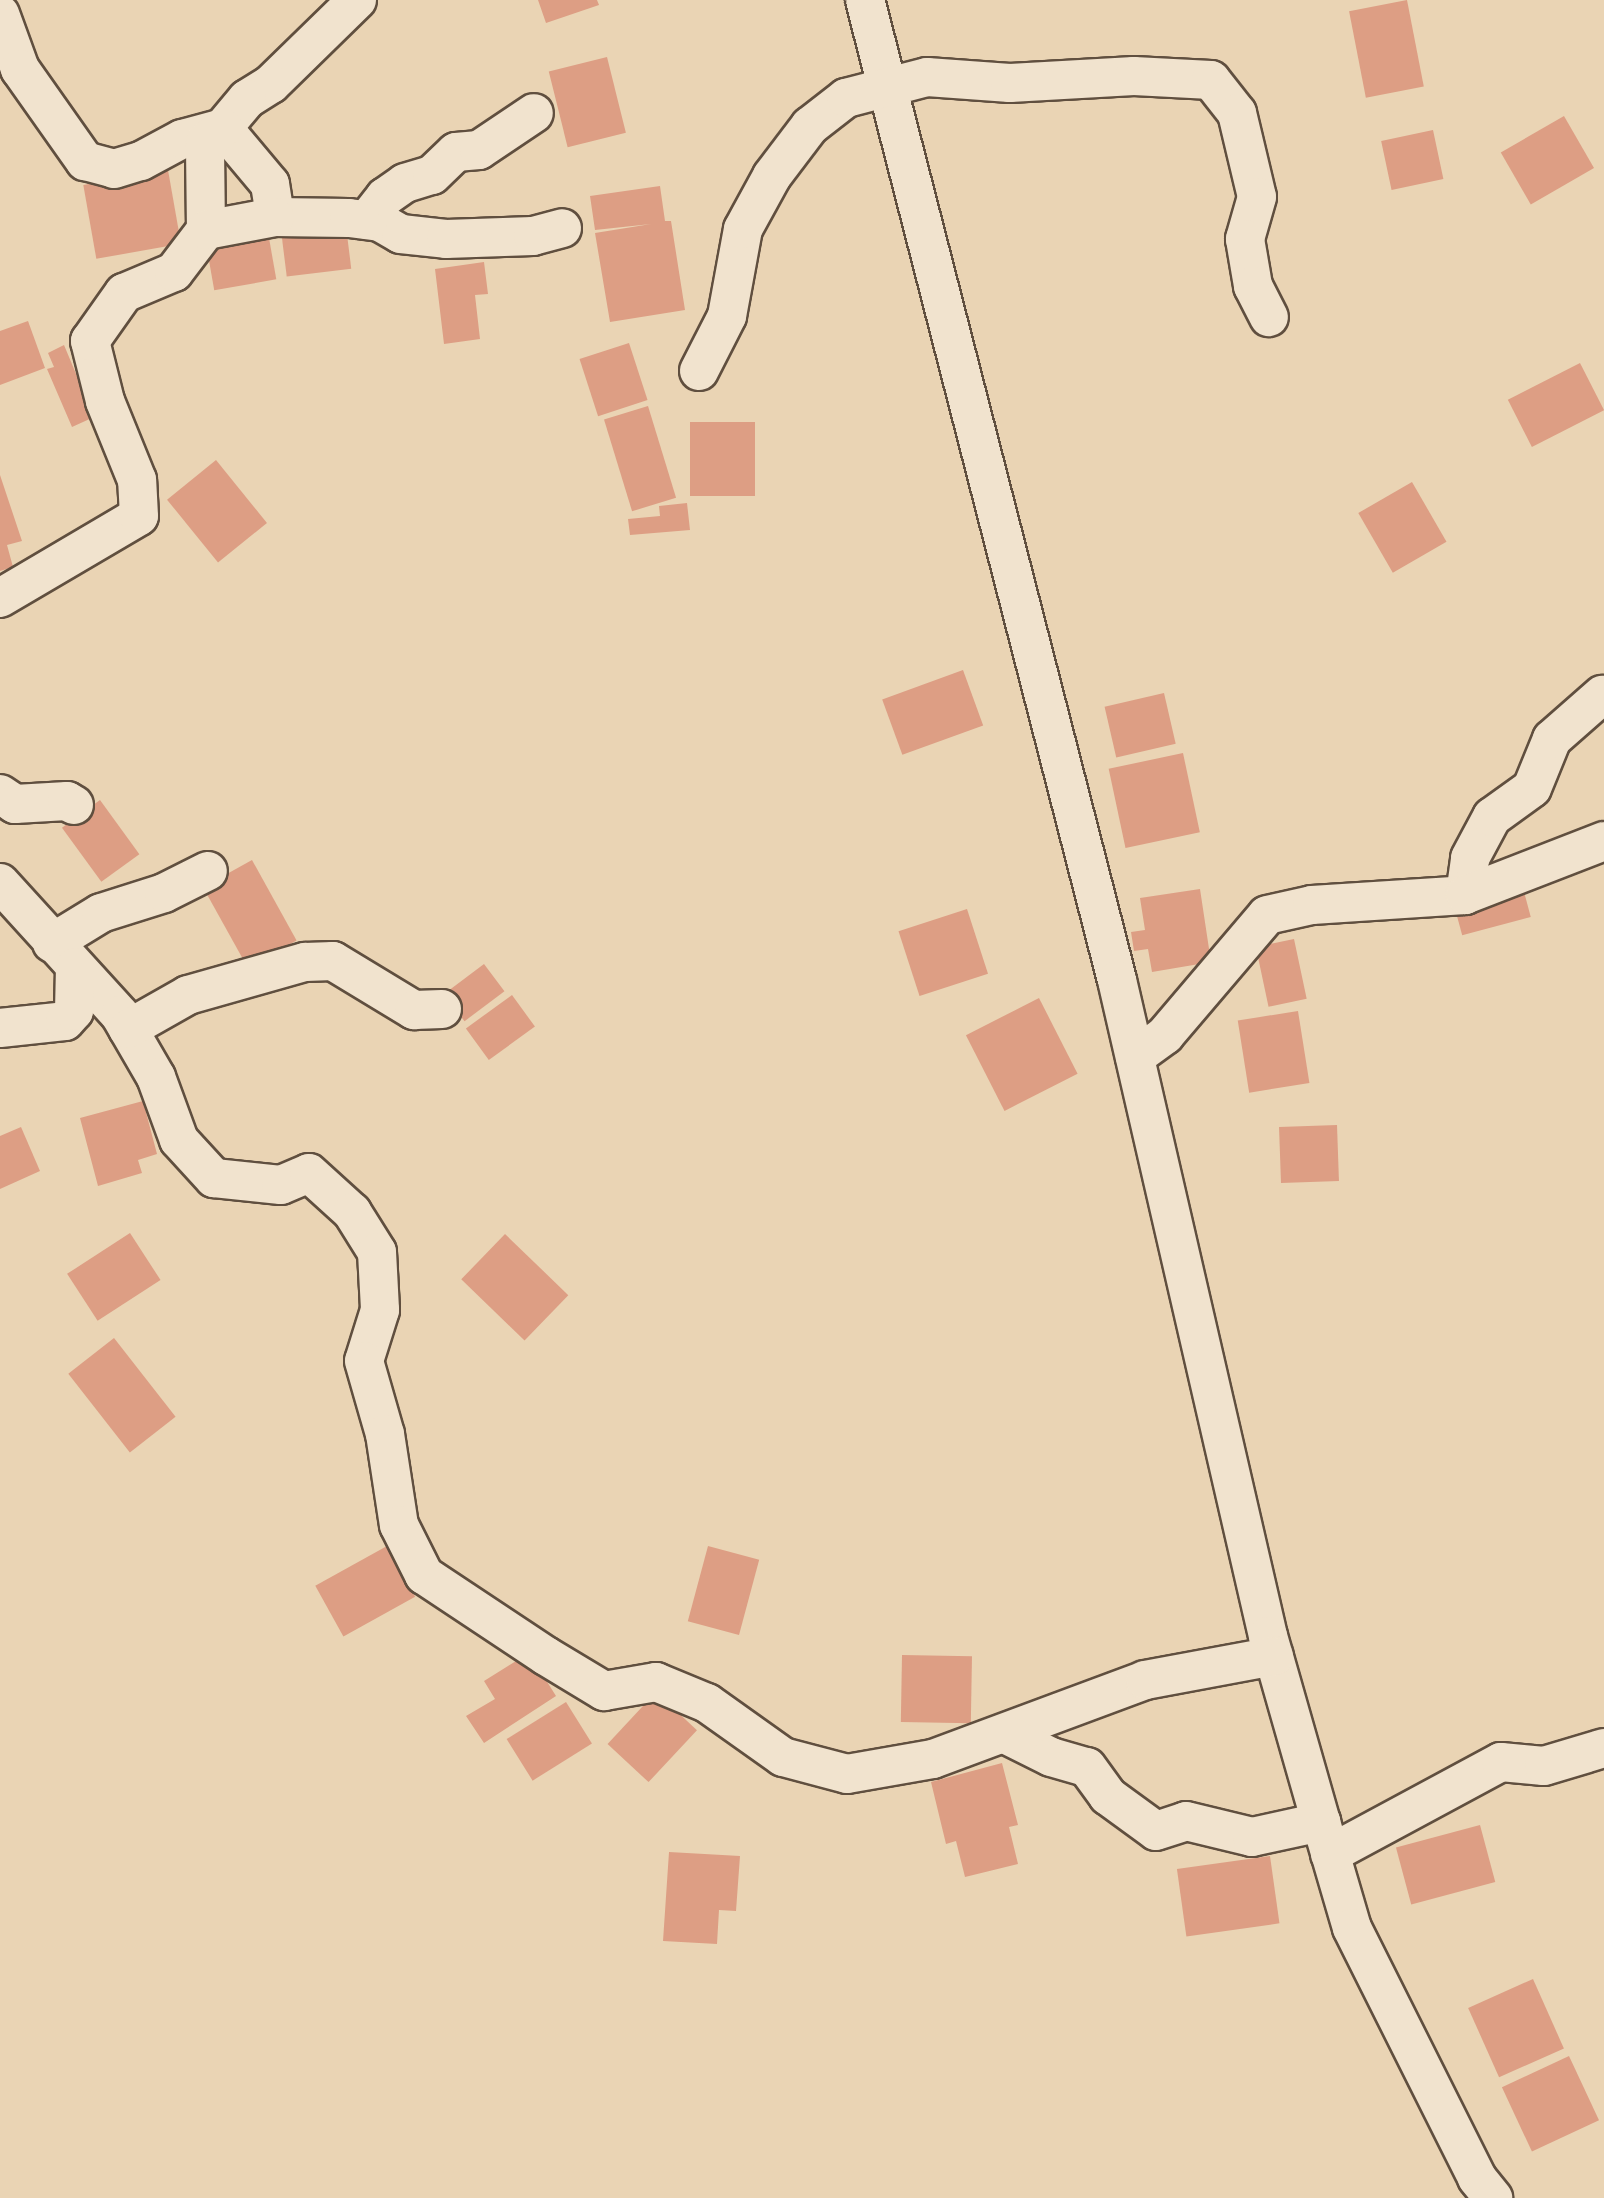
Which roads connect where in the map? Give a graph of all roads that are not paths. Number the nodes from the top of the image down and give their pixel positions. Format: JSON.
{"nodes":[{"id":1,"x":357,"y":0,"type":"edge"},
{"id":2,"x":865,"y":0,"type":"edge"},
{"id":3,"x":0,"y":14,"type":"edge"},
{"id":4,"x":886,"y":85,"type":"junction"},
{"id":5,"x":534,"y":113,"type":"dead end"},
{"id":6,"x":223,"y":128,"type":"junction"},
{"id":7,"x":275,"y":217,"type":"junction"},
{"id":8,"x":367,"y":220,"type":"junction"},
{"id":9,"x":562,"y":228,"type":"dead end"},
{"id":10,"x":206,"y":230,"type":"junction"},
{"id":11,"x":1268,"y":317,"type":"dead end"},
{"id":12,"x":699,"y":371,"type":"dead end"},
{"id":13,"x":0,"y":598,"type":"edge"},
{"id":14,"x":1602,"y":695,"type":"edge"},
{"id":15,"x":0,"y":794,"type":"edge"},
{"id":16,"x":74,"y":805,"type":"dead end"},
{"id":17,"x":1604,"y":841,"type":"edge"},
{"id":18,"x":208,"y":871,"type":"dead end"},
{"id":19,"x":0,"y":883,"type":"edge"},
{"id":20,"x":1465,"y":894,"type":"junction"},
{"id":21,"x":64,"y":955,"type":"junction"},
{"id":22,"x":442,"y":1008,"type":"dead end"},
{"id":23,"x":0,"y":1028,"type":"edge"},
{"id":24,"x":128,"y":1029,"type":"junction"},
{"id":25,"x":1135,"y":1058,"type":"junction"},
{"id":26,"x":1274,"y":1656,"type":"junction"},
{"id":27,"x":1004,"y":1734,"type":"junction"},
{"id":28,"x":1604,"y":1748,"type":"edge"},
{"id":29,"x":1326,"y":1838,"type":"junction"},
{"id":30,"x":1493,"y":2198,"type":"edge"}],
"edges":[{"from":1,"to":6,"type":"street"},
{"from":2,"to":4,"type":"street"},
{"from":3,"to":6,"type":"street"},
{"from":4,"to":11,"type":"street"},
{"from":4,"to":12,"type":"street"},
{"from":4,"to":25,"type":"street"},
{"from":5,"to":8,"type":"street"},
{"from":6,"to":7,"type":"street"},
{"from":6,"to":10,"type":"street"},
{"from":7,"to":8,"type":"street"},
{"from":7,"to":10,"type":"street"},
{"from":8,"to":9,"type":"street"},
{"from":10,"to":13,"type":"street"},
{"from":14,"to":20,"type":"street"},
{"from":15,"to":16,"type":"street"},
{"from":17,"to":20,"type":"street"},
{"from":18,"to":21,"type":"street"},
{"from":19,"to":21,"type":"street"},
{"from":20,"to":25,"type":"street"},
{"from":21,"to":23,"type":"street"},
{"from":21,"to":24,"type":"street"},
{"from":22,"to":24,"type":"street"},
{"from":24,"to":27,"type":"street"},
{"from":25,"to":26,"type":"street"},
{"from":26,"to":27,"type":"street"},
{"from":26,"to":29,"type":"street"},
{"from":27,"to":29,"type":"street"},
{"from":28,"to":29,"type":"street"},
{"from":29,"to":30,"type":"street"}]}
